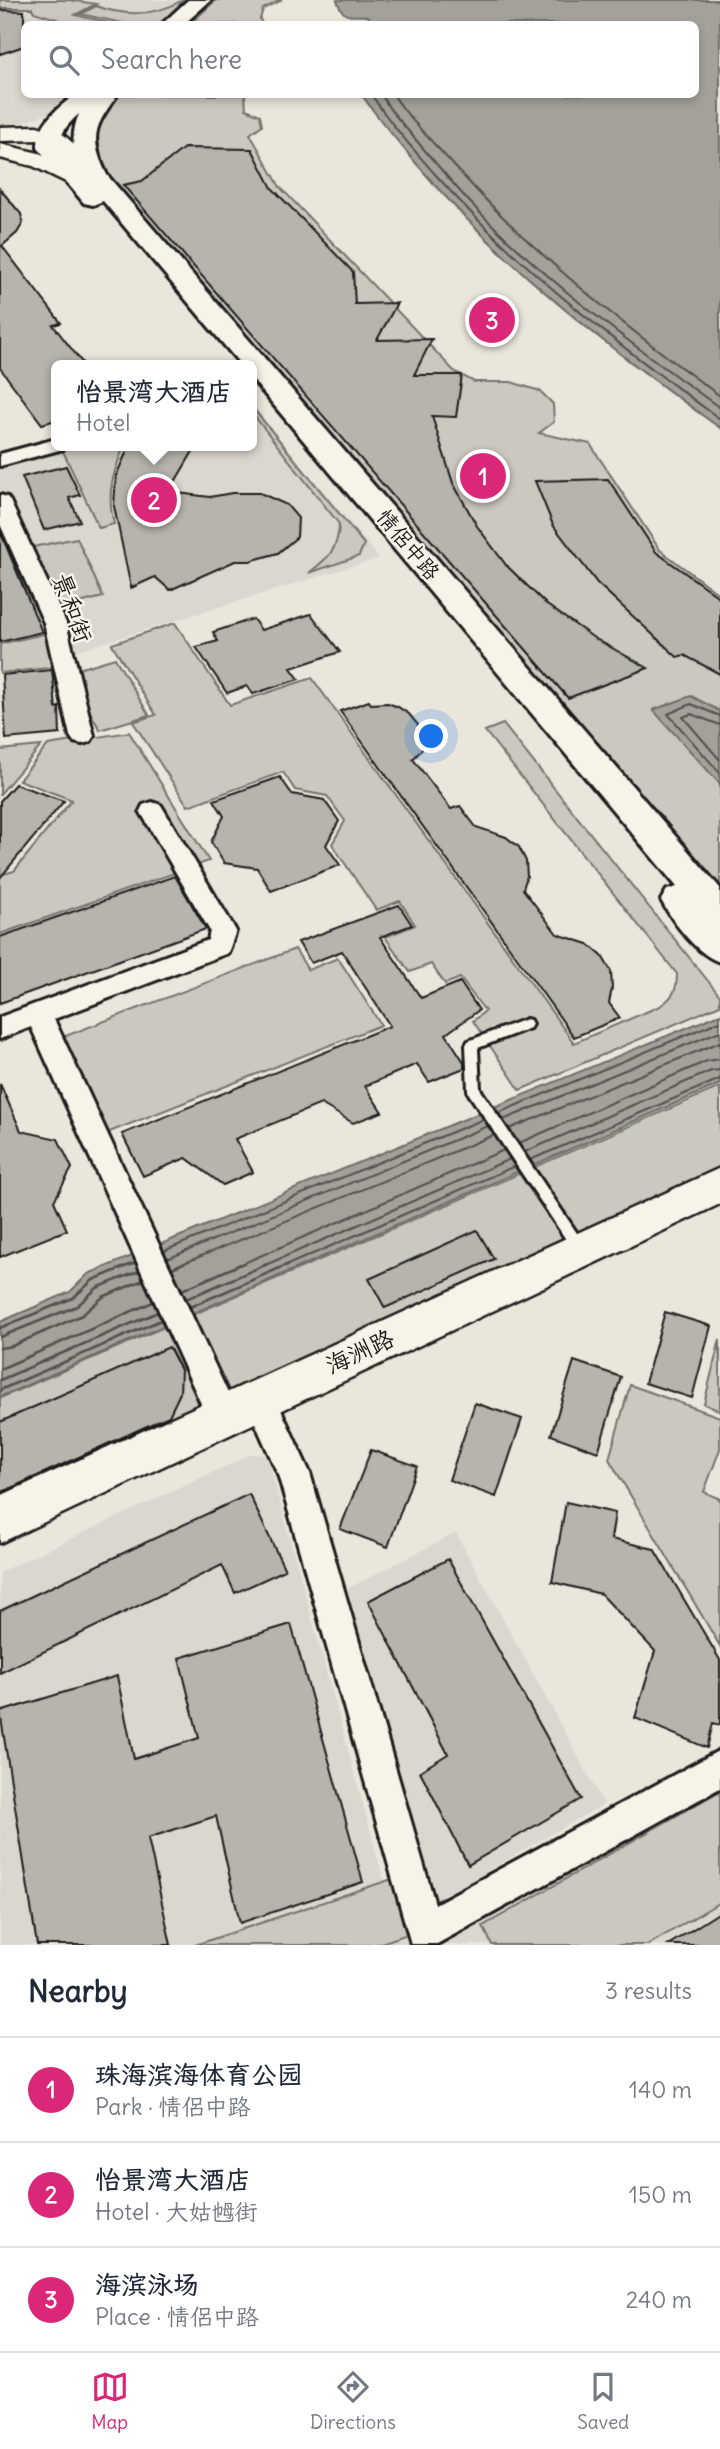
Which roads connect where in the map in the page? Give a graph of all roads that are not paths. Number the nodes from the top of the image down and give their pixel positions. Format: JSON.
{"nodes":[{"id":1,"x":201,"y":0,"type":"edge"},
{"id":2,"x":216,"y":0,"type":"edge"},
{"id":3,"x":176,"y":21,"type":"edge"},
{"id":4,"x":193,"y":21,"type":"edge"},
{"id":5,"x":91,"y":98,"type":"edge"},
{"id":6,"x":93,"y":98,"type":"edge"},
{"id":7,"x":95,"y":98,"type":"edge"},
{"id":8,"x":0,"y":132,"type":"edge"},
{"id":9,"x":47,"y":132,"type":"junction"},
{"id":10,"x":0,"y":140,"type":"edge"},
{"id":11,"x":0,"y":151,"type":"edge"},
{"id":12,"x":87,"y":179,"type":"junction"},
{"id":13,"x":228,"y":360,"type":"edge"},
{"id":14,"x":237,"y":360,"type":"edge"},
{"id":15,"x":258,"y":385,"type":"edge"},
{"id":16,"x":51,"y":446,"type":"edge"},
{"id":17,"x":0,"y":460,"type":"edge"},
{"id":18,"x":0,"y":501,"type":"edge"},
{"id":19,"x":82,"y":736,"type":"dead end"},
{"id":20,"x":152,"y":811,"type":"dead end"},
{"id":21,"x":720,"y":913,"type":"edge"},
{"id":22,"x":720,"y":947,"type":"edge"},
{"id":23,"x":38,"y":1013,"type":"junction"},
{"id":24,"x":526,"y":1024,"type":"dead end"},
{"id":25,"x":0,"y":1028,"type":"edge"},
{"id":26,"x":720,"y":1185,"type":"edge"},
{"id":27,"x":580,"y":1250,"type":"junction"},
{"id":28,"x":241,"y":1408,"type":"junction"},
{"id":29,"x":0,"y":1520,"type":"edge"},
{"id":30,"x":720,"y":1768,"type":"edge"}],
"edges":[{"from":1,"to":3,"type":"highway"},
{"from":2,"to":4,"type":"highway"},
{"from":5,"to":8,"type":"street"},
{"from":6,"to":9,"type":"highway"},
{"from":7,"to":12,"type":"highway"},
{"from":8,"to":9,"type":"street"},
{"from":9,"to":10,"type":"street"},
{"from":9,"to":12,"type":"highway","name":"情侣中路"},
{"from":11,"to":12,"type":"street"},
{"from":12,"to":13,"type":"highway","name":"情侣中路"},
{"from":12,"to":14,"type":"highway","name":"情侣中路"},
{"from":15,"to":21,"type":"highway","name":"情侣中路"},
{"from":15,"to":22,"type":"highway","name":"情侣中路"},
{"from":16,"to":17,"type":"street"},
{"from":18,"to":19,"type":"street","name":"景和街"},
{"from":20,"to":23,"type":"street"},
{"from":23,"to":25,"type":"street"},
{"from":23,"to":28,"type":"street"},
{"from":24,"to":27,"type":"lane"},
{"from":26,"to":27,"type":"street","name":"海洲路"},
{"from":27,"to":28,"type":"street","name":"海洲路"},
{"from":28,"to":29,"type":"street","name":"海洲路"},
{"from":28,"to":30,"type":"street"}]}
